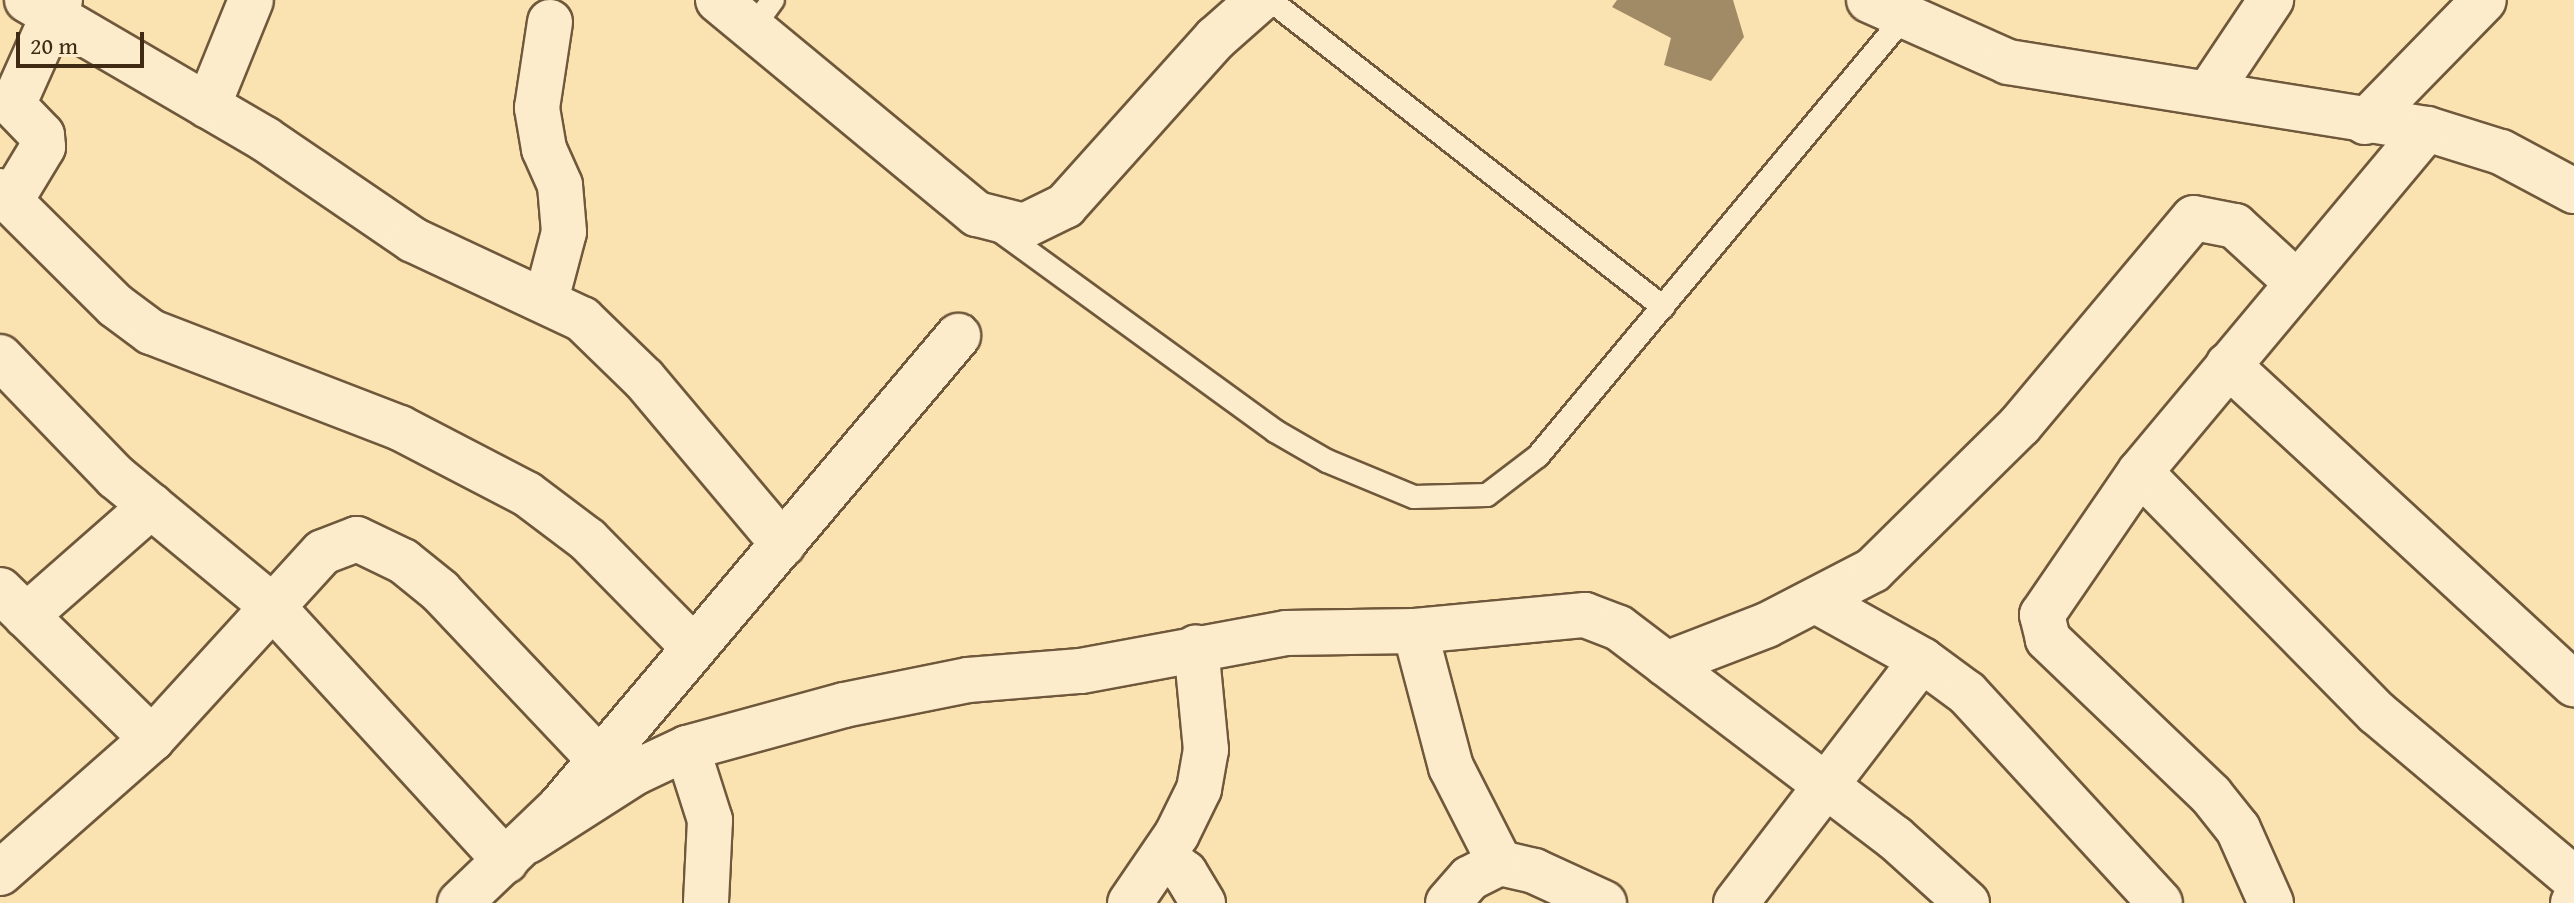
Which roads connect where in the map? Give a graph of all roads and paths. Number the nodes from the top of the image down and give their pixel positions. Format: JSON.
{"nodes":[{"id":1,"x":251,"y":0,"type":"edge"},
{"id":2,"x":718,"y":0,"type":"edge"},
{"id":3,"x":1259,"y":0,"type":"edge"},
{"id":4,"x":1270,"y":0,"type":"edge"},
{"id":5,"x":2271,"y":0,"type":"edge"},
{"id":6,"x":2484,"y":0,"type":"edge"},
{"id":7,"x":47,"y":5,"type":"edge"},
{"id":8,"x":1897,"y":6,"type":"edge"},
{"id":9,"x":764,"y":13,"type":"edge"},
{"id":10,"x":550,"y":22,"type":"dead end"},
{"id":11,"x":2210,"y":91,"type":"junction"},
{"id":12,"x":208,"y":106,"type":"junction"},
{"id":13,"x":2365,"y":122,"type":"junction"},
{"id":14,"x":2427,"y":129,"type":"junction"},
{"id":15,"x":2574,"y":191,"type":"edge"},
{"id":16,"x":5,"y":195,"type":"edge"},
{"id":17,"x":977,"y":214,"type":"junction"},
{"id":18,"x":2296,"y":282,"type":"junction"},
{"id":19,"x":546,"y":300,"type":"junction"},
{"id":20,"x":1663,"y":307,"type":"junction"},
{"id":21,"x":958,"y":336,"type":"dead end"},
{"id":22,"x":0,"y":357,"type":"edge"},
{"id":23,"x":2228,"y":365,"type":"junction"},
{"id":24,"x":2140,"y":472,"type":"junction"},
{"id":25,"x":151,"y":506,"type":"junction"},
{"id":26,"x":783,"y":544,"type":"junction"},
{"id":27,"x":1818,"y":602,"type":"junction"},
{"id":28,"x":13,"y":603,"type":"edge"},
{"id":29,"x":272,"y":606,"type":"junction"},
{"id":30,"x":1415,"y":631,"type":"junction"},
{"id":31,"x":1196,"y":647,"type":"junction"},
{"id":32,"x":694,"y":648,"type":"junction"},
{"id":33,"x":1922,"y":660,"type":"junction"},
{"id":34,"x":1666,"y":664,"type":"junction"},
{"id":35,"x":2574,"y":684,"type":"edge"},
{"id":36,"x":152,"y":739,"type":"junction"},
{"id":37,"x":687,"y":748,"type":"junction"},
{"id":38,"x":597,"y":757,"type":"junction"},
{"id":39,"x":1828,"y":788,"type":"junction"},
{"id":40,"x":517,"y":851,"type":"junction"},
{"id":41,"x":1163,"y":856,"type":"junction"},
{"id":42,"x":1500,"y":863,"type":"junction"},
{"id":43,"x":0,"y":873,"type":"edge"},
{"id":44,"x":2574,"y":879,"type":"edge"},
{"id":45,"x":1743,"y":900,"type":"edge"},
{"id":46,"x":460,"y":903,"type":"edge"},
{"id":47,"x":706,"y":903,"type":"edge"},
{"id":48,"x":1130,"y":903,"type":"edge"},
{"id":49,"x":1203,"y":903,"type":"edge"},
{"id":50,"x":1448,"y":903,"type":"edge"},
{"id":51,"x":1604,"y":903,"type":"edge"},
{"id":52,"x":1967,"y":903,"type":"edge"},
{"id":53,"x":2160,"y":903,"type":"edge"},
{"id":54,"x":2271,"y":903,"type":"edge"}],
"edges":[{"from":1,"to":12,"type":"street"},
{"from":2,"to":9,"type":"street"},
{"from":3,"to":17,"type":"street"},
{"from":4,"to":20,"type":"lane"},
{"from":5,"to":11,"type":"street"},
{"from":6,"to":13,"type":"street"},
{"from":7,"to":12,"type":"street"},
{"from":7,"to":16,"type":"street"},
{"from":8,"to":11,"type":"street"},
{"from":8,"to":20,"type":"lane"},
{"from":9,"to":17,"type":"street"},
{"from":10,"to":19,"type":"street"},
{"from":11,"to":13,"type":"street"},
{"from":12,"to":19,"type":"street"},
{"from":13,"to":14,"type":"street"},
{"from":14,"to":15,"type":"street"},
{"from":14,"to":18,"type":"street"},
{"from":16,"to":32,"type":"street"},
{"from":17,"to":20,"type":"lane"},
{"from":18,"to":23,"type":"street"},
{"from":18,"to":27,"type":"street"},
{"from":19,"to":26,"type":"street"},
{"from":21,"to":26,"type":"street"},
{"from":22,"to":25,"type":"street"},
{"from":23,"to":24,"type":"street"},
{"from":23,"to":35,"type":"street"},
{"from":24,"to":44,"type":"street"},
{"from":24,"to":54,"type":"street"},
{"from":25,"to":28,"type":"street"},
{"from":25,"to":29,"type":"street"},
{"from":26,"to":32,"type":"street"},
{"from":27,"to":33,"type":"street"},
{"from":27,"to":34,"type":"street"},
{"from":28,"to":36,"type":"street"},
{"from":29,"to":36,"type":"street"},
{"from":29,"to":38,"type":"street"},
{"from":29,"to":40,"type":"street"},
{"from":30,"to":31,"type":"street"},
{"from":30,"to":34,"type":"street"},
{"from":30,"to":42,"type":"street"},
{"from":31,"to":37,"type":"street"},
{"from":31,"to":41,"type":"street"},
{"from":32,"to":38,"type":"street"},
{"from":33,"to":39,"type":"street"},
{"from":33,"to":53,"type":"street"},
{"from":34,"to":39,"type":"street"},
{"from":36,"to":43,"type":"street"},
{"from":37,"to":40,"type":"street"},
{"from":37,"to":47,"type":"street"},
{"from":38,"to":40,"type":"street"},
{"from":39,"to":45,"type":"street"},
{"from":39,"to":52,"type":"street"},
{"from":40,"to":46,"type":"street"},
{"from":41,"to":48,"type":"street"},
{"from":41,"to":49,"type":"street"},
{"from":42,"to":50,"type":"street"},
{"from":42,"to":51,"type":"street"}]}
